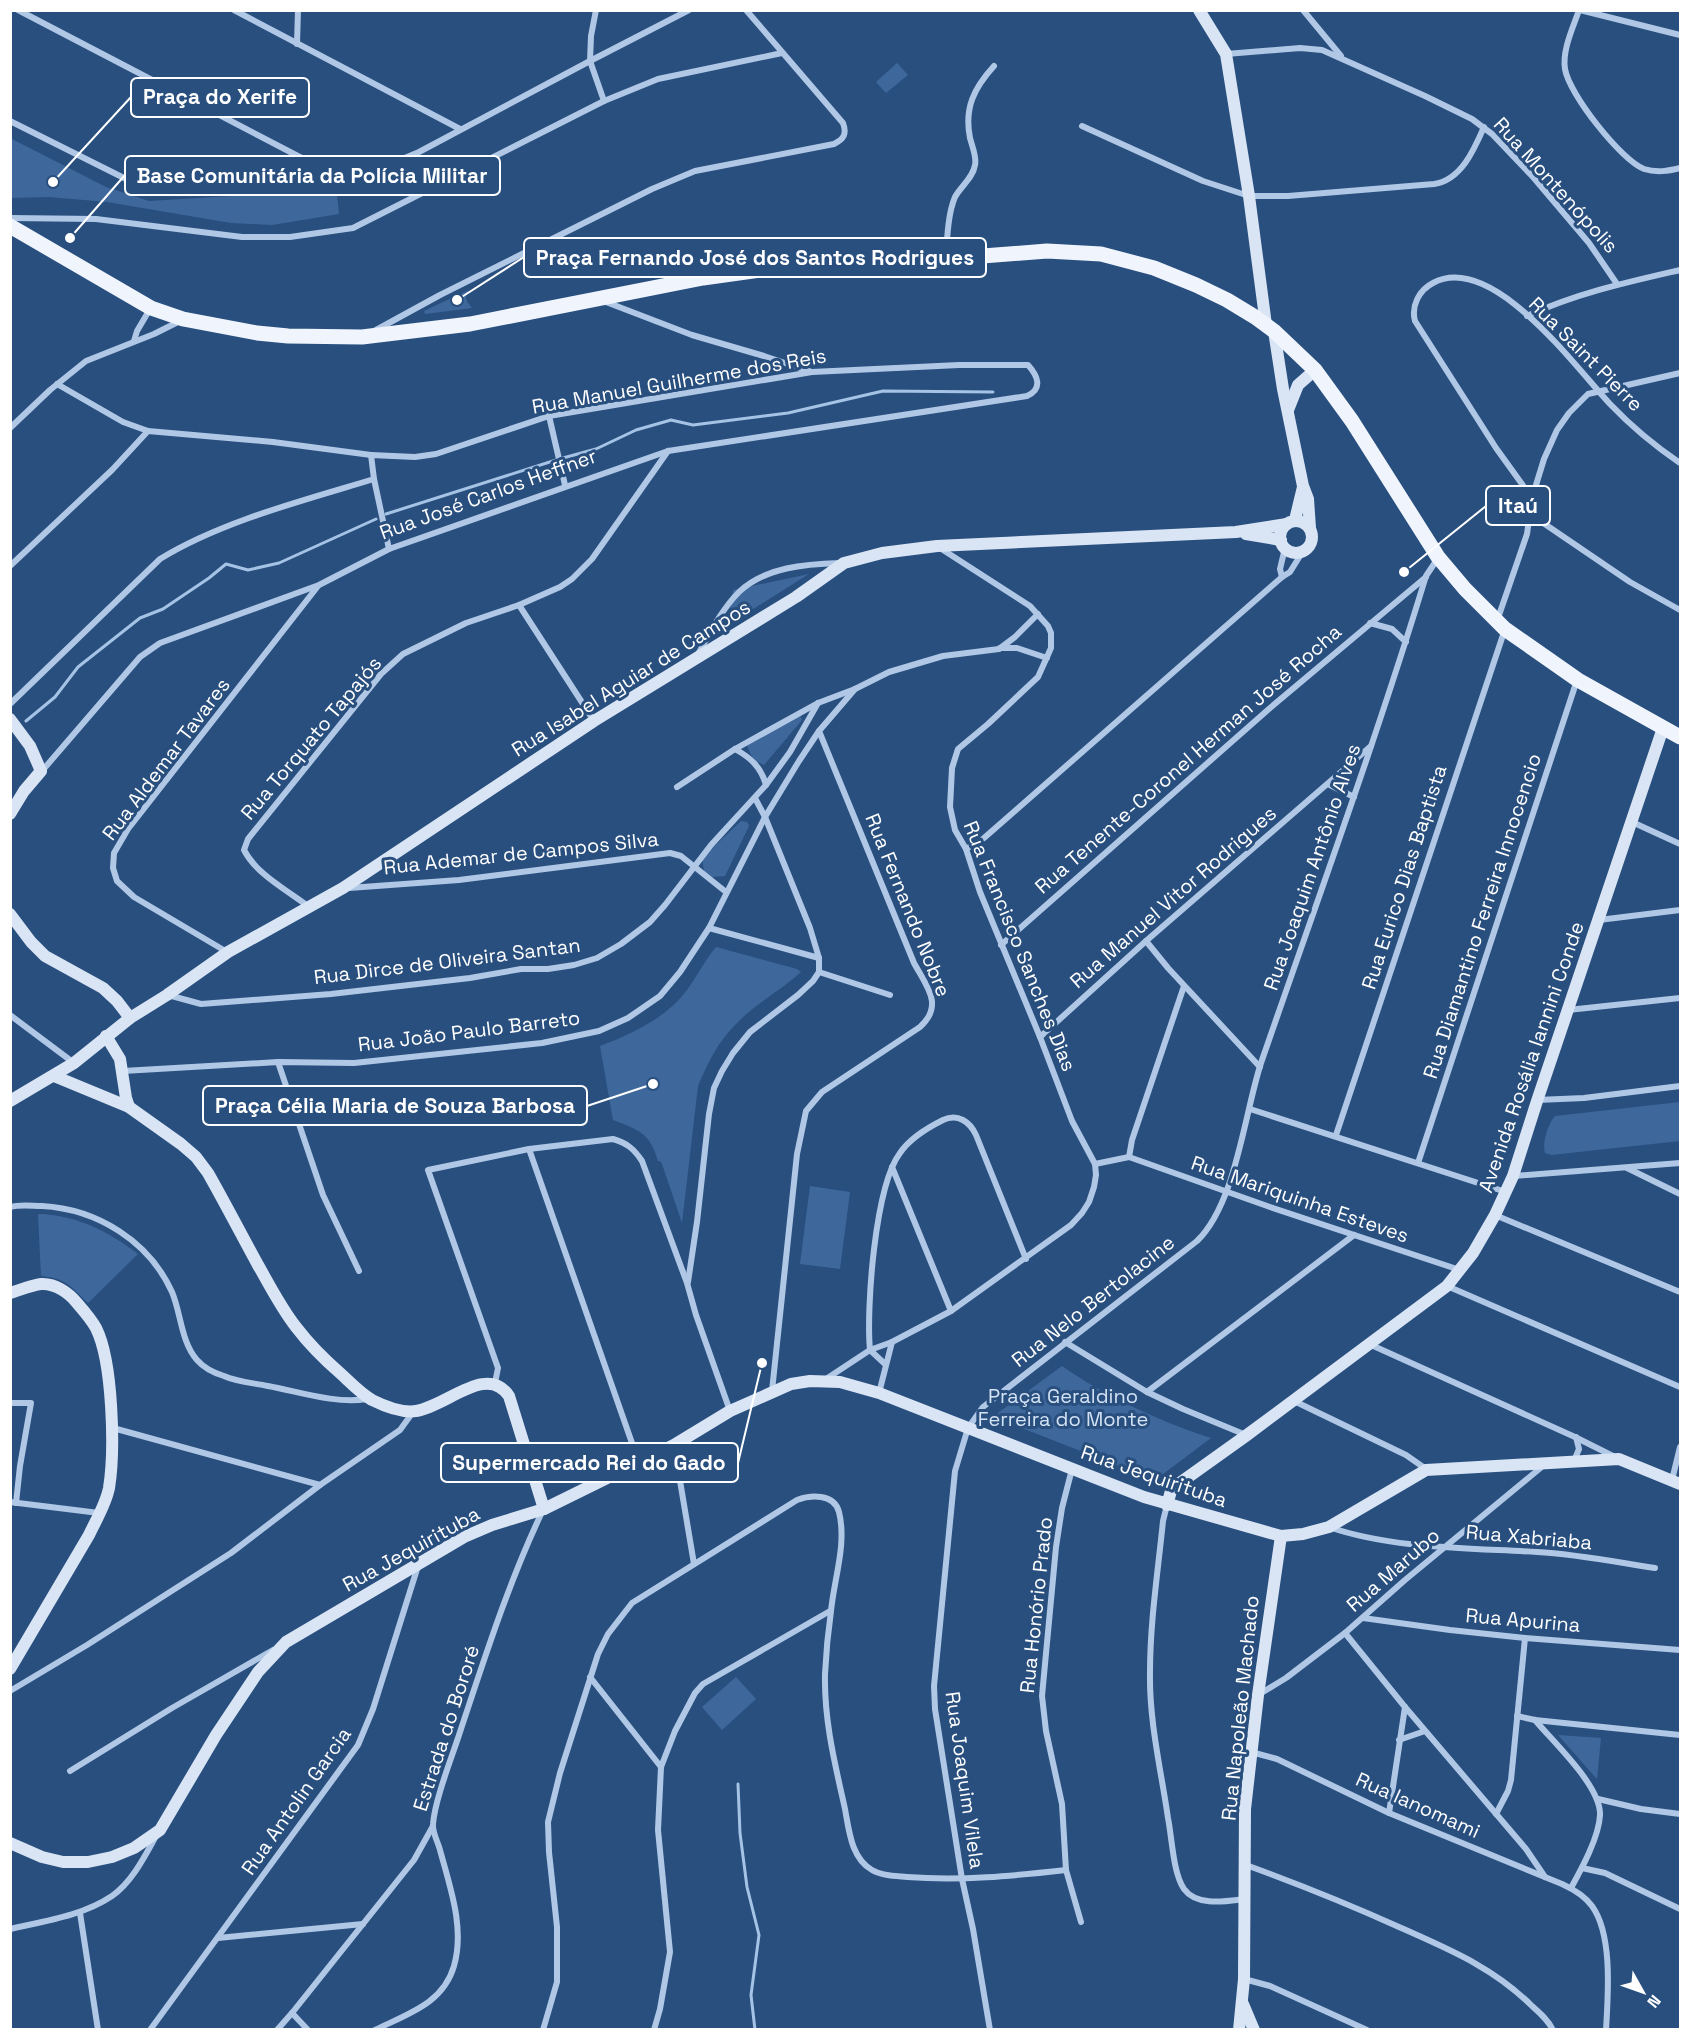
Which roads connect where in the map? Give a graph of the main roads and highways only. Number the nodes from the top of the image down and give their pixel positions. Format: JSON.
{"nodes":[{"id":1,"x":10,"y":226,"type":"edge"},
{"id":2,"x":1680,"y":737,"type":"edge"}],
"edges":[{"from":1,"to":2,"type":"main road"}]}
